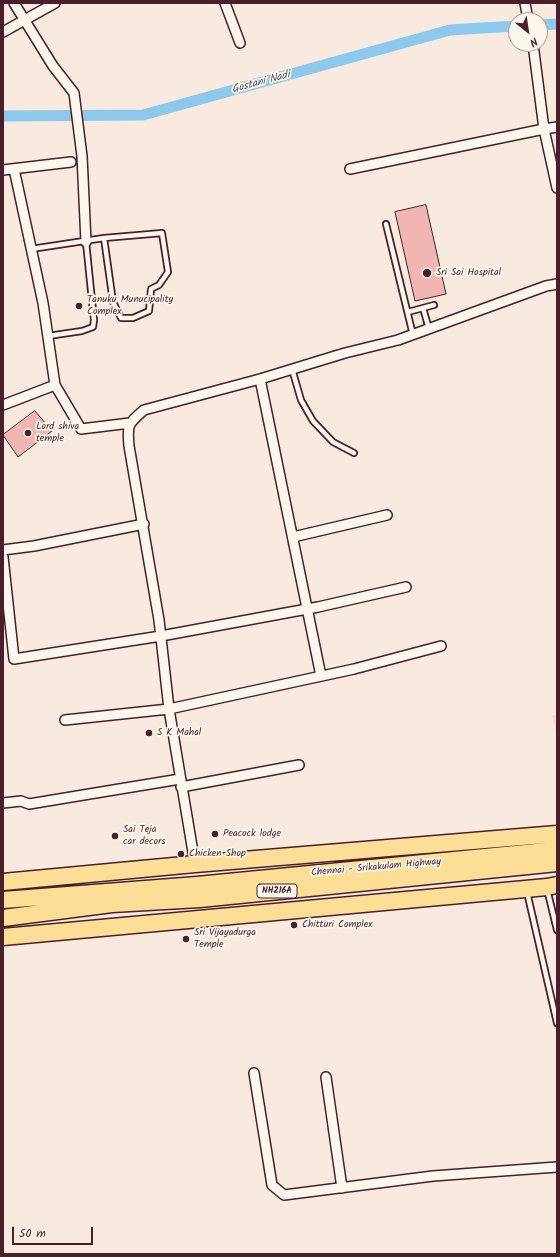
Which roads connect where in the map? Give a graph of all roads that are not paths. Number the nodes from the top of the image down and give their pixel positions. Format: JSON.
{"nodes":[{"id":1,"x":14,"y":3,"type":"edge"},
{"id":2,"x":55,"y":3,"type":"edge"},
{"id":3,"x":225,"y":3,"type":"edge"},
{"id":4,"x":24,"y":20,"type":"junction"},
{"id":5,"x":3,"y":32,"type":"edge"},
{"id":6,"x":240,"y":43,"type":"dead end"},
{"id":7,"x":534,"y":52,"type":"edge"},
{"id":8,"x":557,"y":127,"type":"edge"},
{"id":9,"x":544,"y":128,"type":"junction"},
{"id":10,"x":71,"y":162,"type":"dead end"},
{"id":11,"x":350,"y":169,"type":"dead end"},
{"id":12,"x":3,"y":170,"type":"edge"},
{"id":13,"x":14,"y":170,"type":"junction"},
{"id":14,"x":557,"y":188,"type":"edge"},
{"id":15,"x":386,"y":224,"type":"dead end"},
{"id":16,"x":104,"y":238,"type":"junction"},
{"id":17,"x":86,"y":242,"type":"junction"},
{"id":18,"x":31,"y":249,"type":"junction"},
{"id":19,"x":557,"y":284,"type":"edge"},
{"id":20,"x":434,"y":305,"type":"dead end"},
{"id":21,"x":423,"y":308,"type":"junction"},
{"id":22,"x":408,"y":312,"type":"junction"},
{"id":23,"x":429,"y":329,"type":"junction"},
{"id":24,"x":414,"y":335,"type":"junction"},
{"id":25,"x":48,"y":336,"type":"junction"},
{"id":26,"x":292,"y":369,"type":"junction"},
{"id":27,"x":260,"y":379,"type":"junction"},
{"id":28,"x":55,"y":385,"type":"junction"},
{"id":29,"x":3,"y":405,"type":"edge"},
{"id":30,"x":130,"y":423,"type":"junction"},
{"id":31,"x":354,"y":453,"type":"dead end"},
{"id":32,"x":387,"y":515,"type":"dead end"},
{"id":33,"x":144,"y":524,"type":"junction"},
{"id":34,"x":293,"y":538,"type":"junction"},
{"id":35,"x":3,"y":550,"type":"edge"},
{"id":36,"x":3,"y":557,"type":"edge"},
{"id":37,"x":406,"y":587,"type":"dead end"},
{"id":38,"x":307,"y":609,"type":"junction"},
{"id":39,"x":161,"y":636,"type":"junction"},
{"id":40,"x":441,"y":646,"type":"dead end"},
{"id":41,"x":321,"y":676,"type":"junction"},
{"id":42,"x":169,"y":709,"type":"junction"},
{"id":43,"x":65,"y":720,"type":"dead end"},
{"id":44,"x":299,"y":765,"type":"dead end"},
{"id":45,"x":181,"y":783,"type":"junction"},
{"id":46,"x":3,"y":803,"type":"edge"},
{"id":47,"x":557,"y":834,"type":"edge"},
{"id":48,"x":557,"y":850,"type":"edge"},
{"id":49,"x":557,"y":863,"type":"edge"},
{"id":50,"x":195,"y":864,"type":"junction"},
{"id":51,"x":3,"y":882,"type":"edge"},
{"id":52,"x":552,"y":886,"type":"edge"},
{"id":53,"x":526,"y":888,"type":"junction"},
{"id":54,"x":3,"y":900,"type":"edge"},
{"id":55,"x":3,"y":918,"type":"edge"},
{"id":56,"x":557,"y":930,"type":"edge"},
{"id":57,"x":3,"y":936,"type":"edge"},
{"id":58,"x":557,"y":1022,"type":"edge"},
{"id":59,"x":254,"y":1073,"type":"dead end"},
{"id":60,"x":326,"y":1077,"type":"dead end"},
{"id":61,"x":557,"y":1167,"type":"edge"},
{"id":62,"x":342,"y":1188,"type":"junction"}],
"edges":[{"from":1,"to":4,"type":"street"},
{"from":2,"to":4,"type":"street"},
{"from":3,"to":6,"type":"street"},
{"from":4,"to":5,"type":"street"},
{"from":4,"to":17,"type":"street"},
{"from":7,"to":9,"type":"street"},
{"from":8,"to":9,"type":"street"},
{"from":9,"to":11,"type":"street"},
{"from":9,"to":14,"type":"street"},
{"from":10,"to":13,"type":"street"},
{"from":12,"to":13,"type":"street"},
{"from":13,"to":18,"type":"street"},
{"from":15,"to":22,"type":"lane"},
{"from":16,"to":16,"type":"lane"},
{"from":16,"to":17,"type":"lane"},
{"from":17,"to":18,"type":"lane"},
{"from":17,"to":25,"type":"lane"},
{"from":18,"to":25,"type":"street"},
{"from":19,"to":23,"type":"street"},
{"from":20,"to":21,"type":"lane"},
{"from":21,"to":22,"type":"lane"},
{"from":21,"to":23,"type":"lane"},
{"from":22,"to":24,"type":"lane"},
{"from":23,"to":24,"type":"street"},
{"from":24,"to":26,"type":"street"},
{"from":25,"to":28,"type":"street"},
{"from":26,"to":27,"type":"street"},
{"from":26,"to":31,"type":"lane"},
{"from":27,"to":30,"type":"street"},
{"from":27,"to":34,"type":"street"},
{"from":28,"to":29,"type":"street"},
{"from":28,"to":30,"type":"street"},
{"from":30,"to":33,"type":"street"},
{"from":32,"to":34,"type":"street"},
{"from":33,"to":35,"type":"street"},
{"from":33,"to":39,"type":"street"},
{"from":34,"to":38,"type":"street"},
{"from":36,"to":39,"type":"street"},
{"from":37,"to":38,"type":"street"},
{"from":38,"to":39,"type":"street"},
{"from":38,"to":41,"type":"street"},
{"from":39,"to":42,"type":"street"},
{"from":40,"to":41,"type":"street"},
{"from":41,"to":42,"type":"street"},
{"from":42,"to":43,"type":"street"},
{"from":42,"to":45,"type":"street"},
{"from":44,"to":45,"type":"street"},
{"from":45,"to":46,"type":"street"},
{"from":45,"to":50,"type":"street"},
{"from":47,"to":50,"type":"highway"},
{"from":48,"to":54,"type":"highway","name":"Chennai - Srikakulam Highway","number":"NH216A"},
{"from":49,"to":55,"type":"highway","number":"NH216A"},
{"from":50,"to":51,"type":"highway"},
{"from":52,"to":53,"type":"highway"},
{"from":52,"to":56,"type":"lane"},
{"from":53,"to":57,"type":"highway"},
{"from":53,"to":58,"type":"lane"},
{"from":59,"to":62,"type":"street"},
{"from":60,"to":62,"type":"street"},
{"from":61,"to":62,"type":"street"}]}
